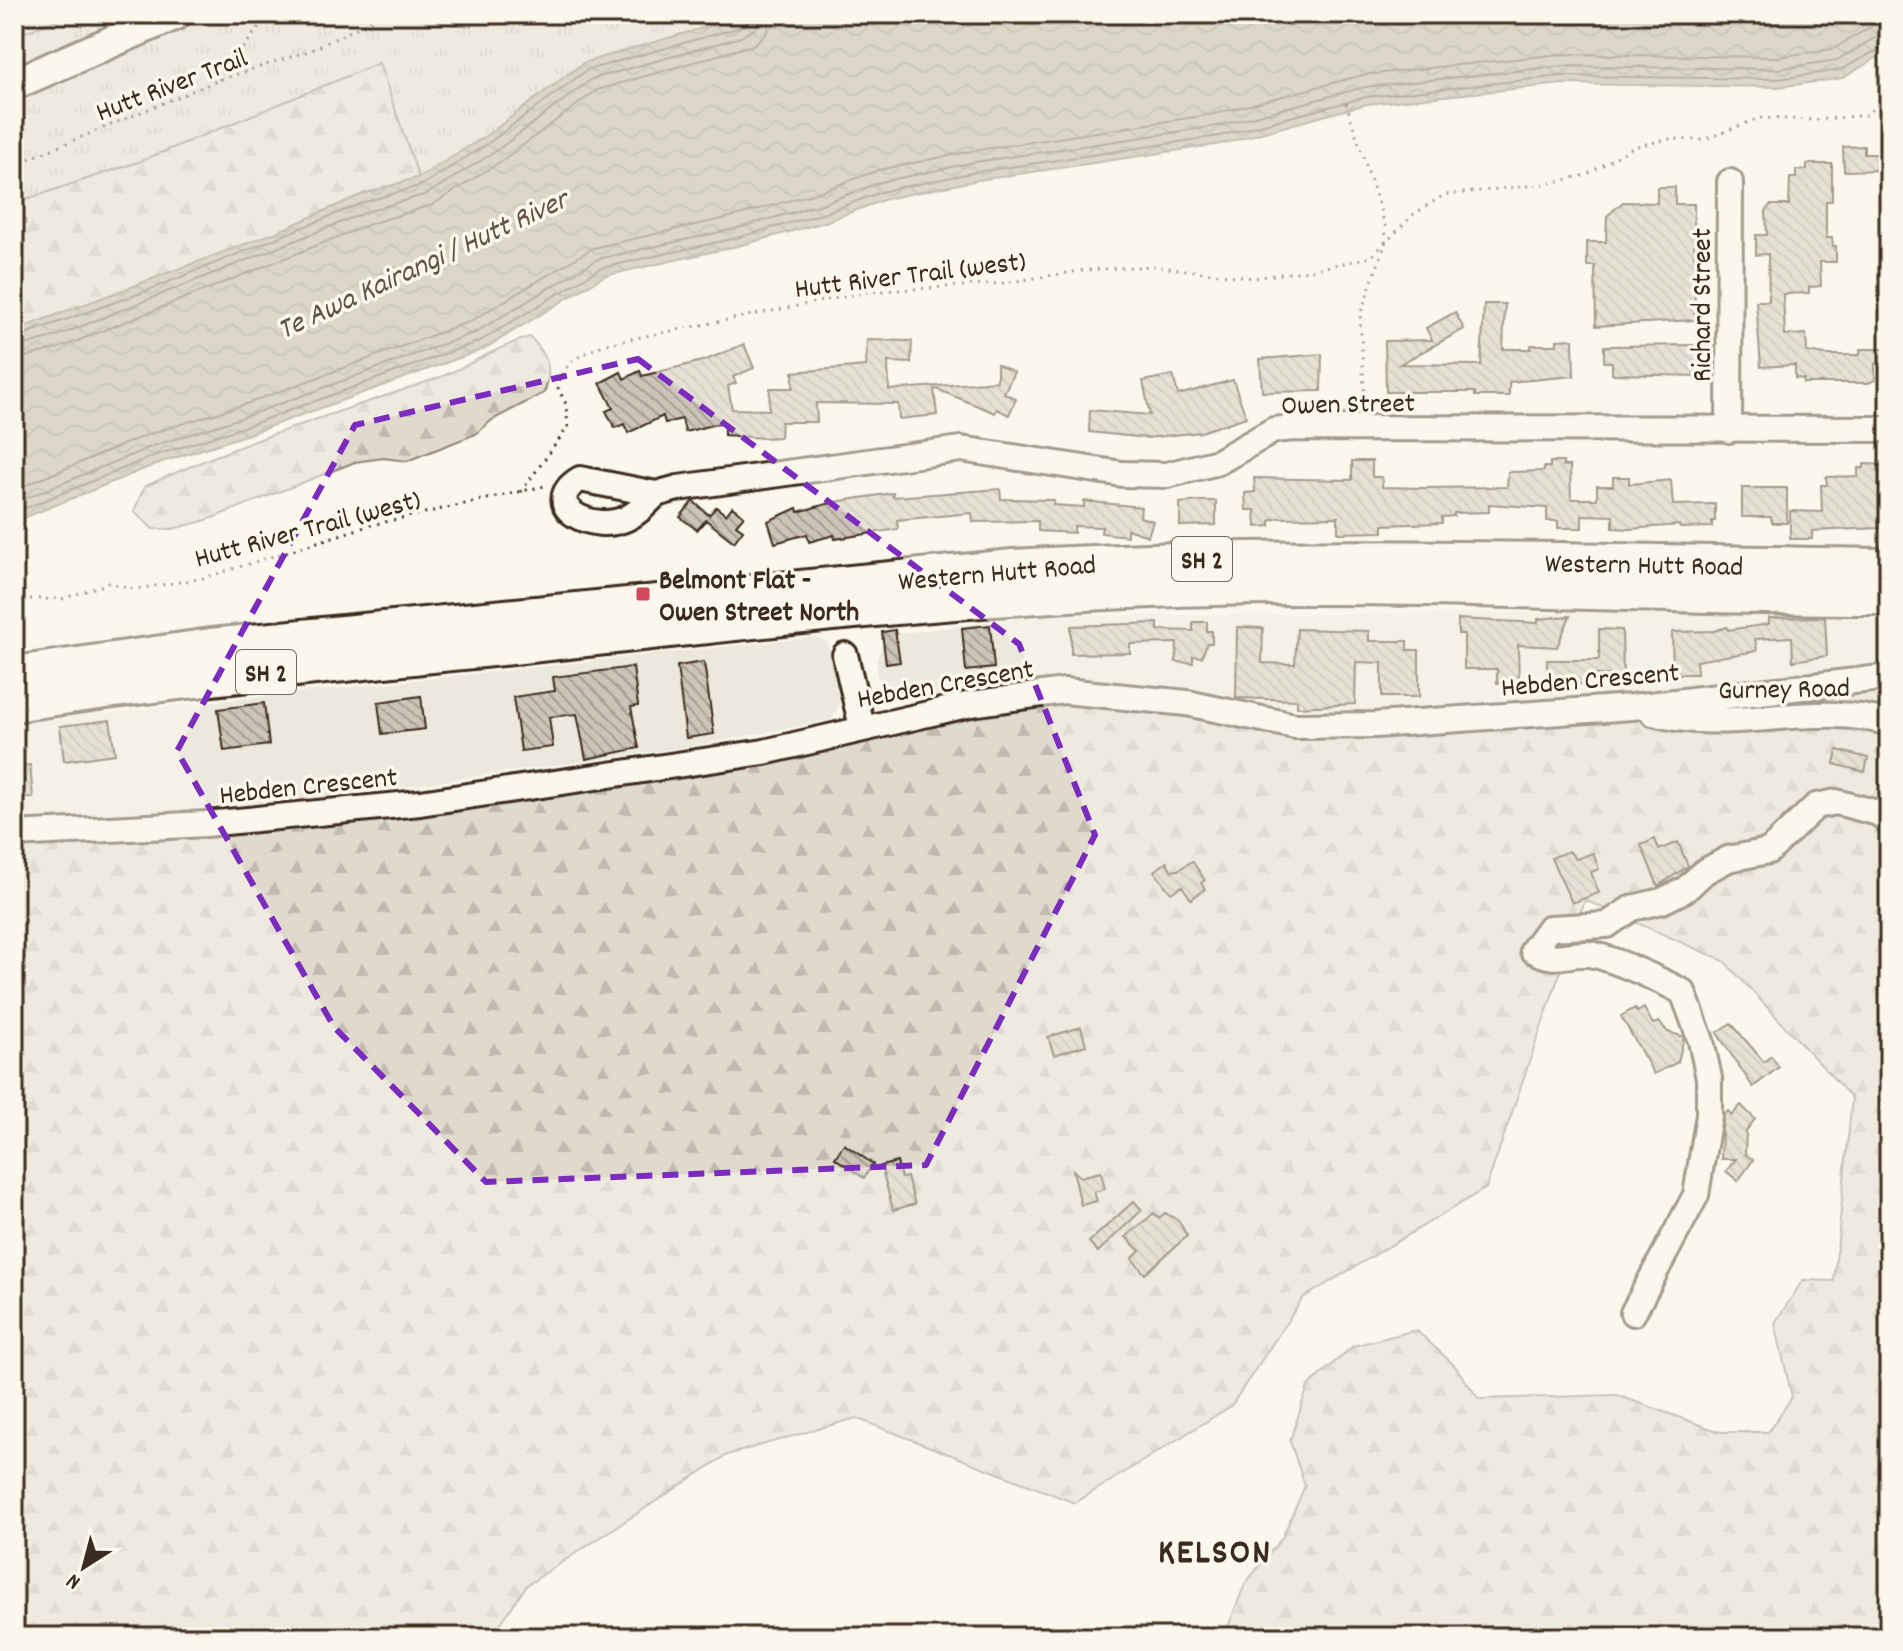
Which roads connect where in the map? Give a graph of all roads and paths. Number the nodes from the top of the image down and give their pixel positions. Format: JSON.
{"nodes":[{"id":1,"x":176,"y":14,"type":"edge"},
{"id":2,"x":269,"y":14,"type":"edge"},
{"id":3,"x":385,"y":14,"type":"edge"},
{"id":4,"x":219,"y":80,"type":"junction"},
{"id":5,"x":14,"y":84,"type":"edge"},
{"id":6,"x":1889,"y":96,"type":"edge"},
{"id":7,"x":1346,"y":103,"type":"dead end"},
{"id":8,"x":14,"y":165,"type":"edge"},
{"id":9,"x":1730,"y":182,"type":"dead end"},
{"id":10,"x":1385,"y":245,"type":"junction"},
{"id":11,"x":1889,"y":429,"type":"edge"},
{"id":12,"x":1729,"y":430,"type":"junction"},
{"id":13,"x":1370,"y":431,"type":"junction"},
{"id":14,"x":667,"y":491,"type":"dead end"},
{"id":15,"x":1889,"y":566,"type":"edge"},
{"id":16,"x":1889,"y":597,"type":"edge"},
{"id":17,"x":14,"y":599,"type":"edge"},
{"id":18,"x":845,"y":655,"type":"dead end"},
{"id":19,"x":14,"y":674,"type":"edge"},
{"id":20,"x":1889,"y":677,"type":"edge"},
{"id":21,"x":14,"y":704,"type":"edge"},
{"id":22,"x":1632,"y":707,"type":"junction"},
{"id":23,"x":1889,"y":723,"type":"edge"},
{"id":24,"x":862,"y":727,"type":"junction"},
{"id":25,"x":1889,"y":822,"type":"edge"},
{"id":26,"x":14,"y":834,"type":"edge"},
{"id":27,"x":1633,"y":1313,"type":"dead end"}],
"edges":[{"from":1,"to":5,"type":"main road"},
{"from":2,"to":4,"type":"path"},
{"from":3,"to":4,"type":"path","name":"Hutt River Trail"},
{"from":4,"to":8,"type":"path","name":"Hutt River Trail"},
{"from":6,"to":10,"type":"path","name":"Hutt River Trail (west)"},
{"from":7,"to":10,"type":"path"},
{"from":9,"to":12,"type":"street","name":"Richard Street"},
{"from":10,"to":13,"type":"path"},
{"from":10,"to":17,"type":"path","name":"Hutt River Trail (west)"},
{"from":11,"to":12,"type":"street","name":"Owen Street"},
{"from":12,"to":13,"type":"street","name":"Owen Street"},
{"from":13,"to":14,"type":"street","name":"Owen Street"},
{"from":15,"to":19,"type":"highway","name":"Western Hutt Road","number":"SH 2"},
{"from":16,"to":21,"type":"highway","name":"Western Hutt Road","number":"SH 2"},
{"from":18,"to":24,"type":"street"},
{"from":20,"to":22,"type":"street","name":"Hebden Crescent"},
{"from":22,"to":23,"type":"street","name":"Gurney Road"},
{"from":22,"to":24,"type":"street","name":"Hebden Crescent"},
{"from":24,"to":26,"type":"street","name":"Hebden Crescent"},
{"from":25,"to":27,"type":"street"}]}
